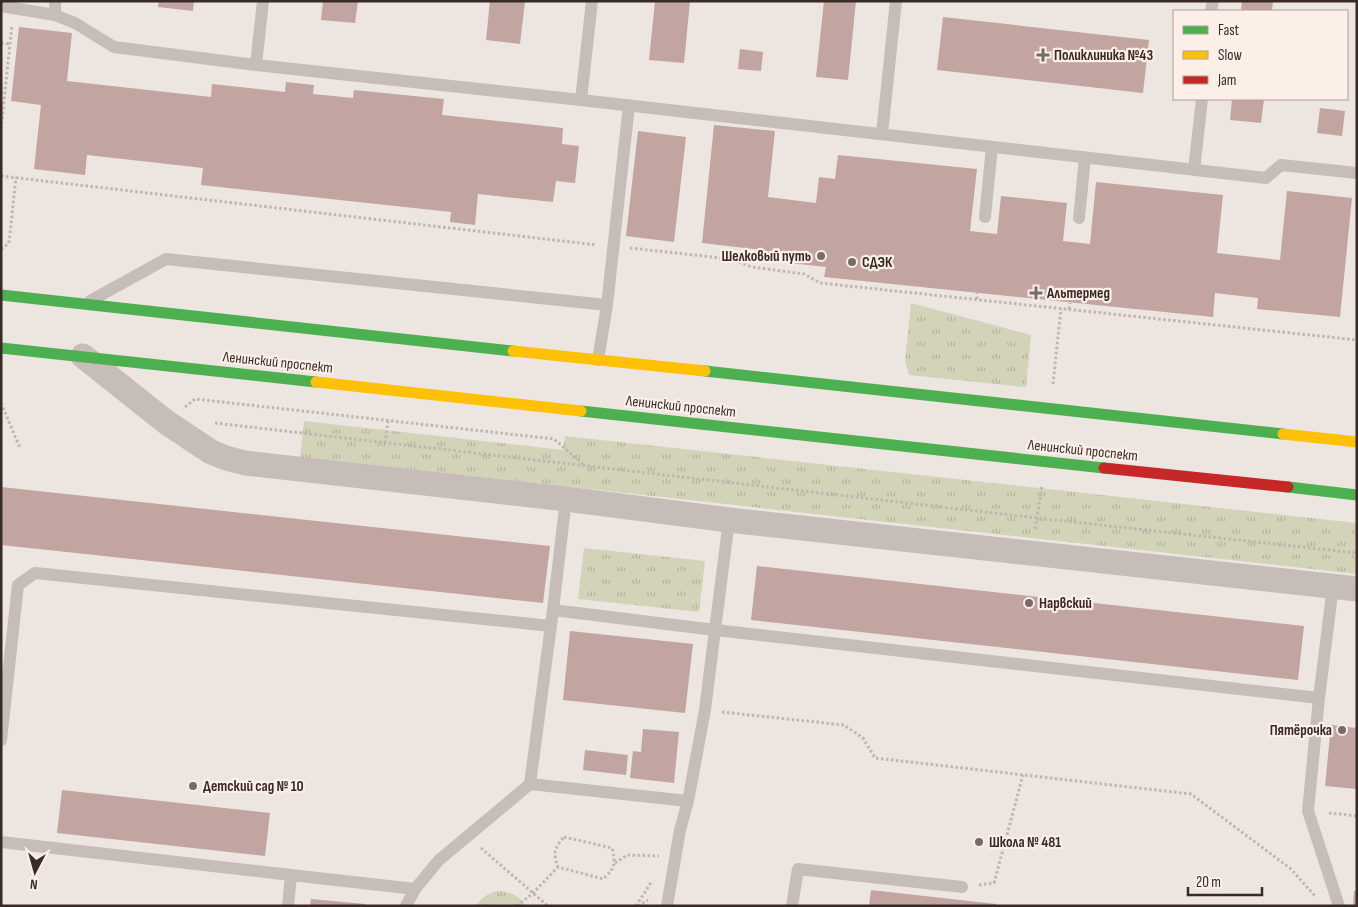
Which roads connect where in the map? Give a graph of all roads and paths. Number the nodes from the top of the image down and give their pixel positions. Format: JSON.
{"nodes":[{"id":1,"x":55,"y":1,"type":"edge"},
{"id":2,"x":263,"y":1,"type":"edge"},
{"id":3,"x":592,"y":1,"type":"edge"},
{"id":4,"x":896,"y":1,"type":"edge"},
{"id":5,"x":7,"y":7,"type":"edge"},
{"id":6,"x":55,"y":15,"type":"junction"},
{"id":7,"x":1,"y":43,"type":"edge"},
{"id":8,"x":10,"y":44,"type":"junction"},
{"id":9,"x":256,"y":65,"type":"junction"},
{"id":10,"x":582,"y":100,"type":"junction"},
{"id":11,"x":1202,"y":100,"type":"edge"},
{"id":12,"x":629,"y":105,"type":"junction"},
{"id":13,"x":1,"y":129,"type":"edge"},
{"id":14,"x":882,"y":134,"type":"junction"},
{"id":15,"x":992,"y":147,"type":"junction"},
{"id":16,"x":1085,"y":158,"type":"junction"},
{"id":17,"x":1194,"y":170,"type":"junction"},
{"id":18,"x":1357,"y":173,"type":"edge"},
{"id":19,"x":1,"y":176,"type":"edge"},
{"id":20,"x":16,"y":177,"type":"junction"},
{"id":21,"x":985,"y":217,"type":"dead end"},
{"id":22,"x":1079,"y":218,"type":"dead end"},
{"id":23,"x":613,"y":246,"type":"junction"},
{"id":24,"x":1,"y":249,"type":"edge"},
{"id":25,"x":977,"y":293,"type":"dead end"},
{"id":26,"x":1,"y":295,"type":"edge"},
{"id":27,"x":977,"y":299,"type":"junction"},
{"id":28,"x":1070,"y":303,"type":"dead end"},
{"id":29,"x":84,"y":304,"type":"junction"},
{"id":30,"x":607,"y":305,"type":"junction"},
{"id":31,"x":1062,"y":308,"type":"junction"},
{"id":32,"x":1069,"y":309,"type":"junction"},
{"id":33,"x":1357,"y":340,"type":"edge"},
{"id":34,"x":1,"y":348,"type":"edge"},
{"id":35,"x":83,"y":356,"type":"junction"},
{"id":36,"x":598,"y":360,"type":"junction"},
{"id":37,"x":1052,"y":391,"type":"dead end"},
{"id":38,"x":1,"y":403,"type":"edge"},
{"id":39,"x":183,"y":409,"type":"dead end"},
{"id":40,"x":388,"y":421,"type":"junction"},
{"id":41,"x":207,"y":422,"type":"dead end"},
{"id":42,"x":1357,"y":442,"type":"edge"},
{"id":43,"x":385,"y":443,"type":"junction"},
{"id":44,"x":20,"y":448,"type":"dead end"},
{"id":45,"x":585,"y":466,"type":"junction"},
{"id":46,"x":1042,"y":485,"type":"dead end"},
{"id":47,"x":1357,"y":495,"type":"edge"},
{"id":48,"x":566,"y":499,"type":"junction"},
{"id":49,"x":1037,"y":518,"type":"junction"},
{"id":50,"x":729,"y":520,"type":"junction"},
{"id":51,"x":1034,"y":532,"type":"dead end"},
{"id":52,"x":1357,"y":553,"type":"edge"},
{"id":53,"x":1345,"y":587,"type":"edge"},
{"id":54,"x":554,"y":610,"type":"junction"},
{"id":55,"x":552,"y":626,"type":"junction"},
{"id":56,"x":715,"y":630,"type":"junction"},
{"id":57,"x":1319,"y":698,"type":"junction"},
{"id":58,"x":705,"y":710,"type":"junction"},
{"id":59,"x":1,"y":740,"type":"edge"},
{"id":60,"x":1024,"y":775,"type":"junction"},
{"id":61,"x":530,"y":784,"type":"junction"},
{"id":62,"x":688,"y":801,"type":"junction"},
{"id":63,"x":1308,"y":811,"type":"junction"},
{"id":64,"x":1357,"y":816,"type":"edge"},
{"id":65,"x":467,"y":836,"type":"junction"},
{"id":66,"x":1,"y":842,"type":"edge"},
{"id":67,"x":663,"y":856,"type":"dead end"},
{"id":68,"x":614,"y":864,"type":"junction"},
{"id":69,"x":558,"y":867,"type":"junction"},
{"id":70,"x":291,"y":875,"type":"junction"},
{"id":71,"x":962,"y":887,"type":"joint"},
{"id":72,"x":414,"y":889,"type":"junction"},
{"id":73,"x":533,"y":893,"type":"junction"},
{"id":74,"x":1317,"y":898,"type":"dead end"},
{"id":75,"x":288,"y":906,"type":"edge"},
{"id":76,"x":406,"y":906,"type":"edge"},
{"id":77,"x":517,"y":906,"type":"edge"},
{"id":78,"x":548,"y":906,"type":"edge"},
{"id":79,"x":667,"y":906,"type":"edge"},
{"id":80,"x":792,"y":906,"type":"edge"},
{"id":81,"x":1339,"y":906,"type":"edge"}],
"edges":[{"from":1,"to":6,"type":"lane"},
{"from":2,"to":9,"type":"lane"},
{"from":3,"to":10,"type":"lane"},
{"from":4,"to":14,"type":"lane"},
{"from":5,"to":6,"type":"lane"},
{"from":5,"to":8,"type":"path"},
{"from":6,"to":9,"type":"lane"},
{"from":7,"to":8,"type":"path"},
{"from":8,"to":13,"type":"path"},
{"from":9,"to":10,"type":"lane"},
{"from":10,"to":12,"type":"lane"},
{"from":11,"to":17,"type":"lane"},
{"from":12,"to":14,"type":"lane"},
{"from":12,"to":23,"type":"lane"},
{"from":14,"to":15,"type":"lane"},
{"from":15,"to":16,"type":"lane"},
{"from":15,"to":21,"type":"lane"},
{"from":16,"to":17,"type":"lane"},
{"from":16,"to":22,"type":"lane"},
{"from":17,"to":18,"type":"lane"},
{"from":19,"to":20,"type":"path"},
{"from":20,"to":23,"type":"path"},
{"from":20,"to":24,"type":"path"},
{"from":23,"to":27,"type":"path"},
{"from":23,"to":30,"type":"lane"},
{"from":25,"to":27,"type":"path"},
{"from":26,"to":29,"type":"main road"},
{"from":27,"to":31,"type":"path"},
{"from":28,"to":32,"type":"path"},
{"from":29,"to":30,"type":"lane"},
{"from":29,"to":36,"type":"main road"},
{"from":30,"to":36,"type":"lane"},
{"from":31,"to":32,"type":"path"},
{"from":31,"to":37,"type":"path"},
{"from":32,"to":33,"type":"path"},
{"from":34,"to":35,"type":"main road","name":"Ленинский проспект"},
{"from":35,"to":47,"type":"main road","name":"Ленинский проспект"},
{"from":35,"to":48,"type":"street"},
{"from":36,"to":42,"type":"main road"},
{"from":38,"to":44,"type":"path"},
{"from":39,"to":40,"type":"path"},
{"from":40,"to":43,"type":"path"},
{"from":40,"to":45,"type":"path"},
{"from":41,"to":43,"type":"path"},
{"from":43,"to":45,"type":"path"},
{"from":45,"to":49,"type":"path"},
{"from":46,"to":49,"type":"path"},
{"from":48,"to":50,"type":"street"},
{"from":48,"to":54,"type":"lane"},
{"from":49,"to":51,"type":"path"},
{"from":49,"to":52,"type":"path"},
{"from":50,"to":53,"type":"street"},
{"from":50,"to":56,"type":"lane"},
{"from":53,"to":57,"type":"lane"},
{"from":54,"to":55,"type":"lane"},
{"from":54,"to":56,"type":"lane"},
{"from":55,"to":59,"type":"lane"},
{"from":55,"to":61,"type":"lane"},
{"from":56,"to":57,"type":"lane"},
{"from":56,"to":58,"type":"lane"},
{"from":57,"to":63,"type":"lane"},
{"from":58,"to":60,"type":"path"},
{"from":58,"to":62,"type":"lane"},
{"from":60,"to":71,"type":"path"},
{"from":60,"to":74,"type":"path"},
{"from":61,"to":62,"type":"lane"},
{"from":61,"to":65,"type":"lane"},
{"from":62,"to":79,"type":"lane"},
{"from":63,"to":64,"type":"path"},
{"from":63,"to":81,"type":"lane"},
{"from":65,"to":72,"type":"lane"},
{"from":65,"to":73,"type":"path"},
{"from":66,"to":70,"type":"lane"},
{"from":67,"to":68,"type":"path"},
{"from":68,"to":69,"type":"path"},
{"from":68,"to":69,"type":"path"},
{"from":69,"to":73,"type":"path"},
{"from":70,"to":72,"type":"lane"},
{"from":70,"to":75,"type":"lane"},
{"from":71,"to":80,"type":"lane"},
{"from":72,"to":76,"type":"lane"},
{"from":73,"to":77,"type":"path"},
{"from":73,"to":78,"type":"path"}]}
